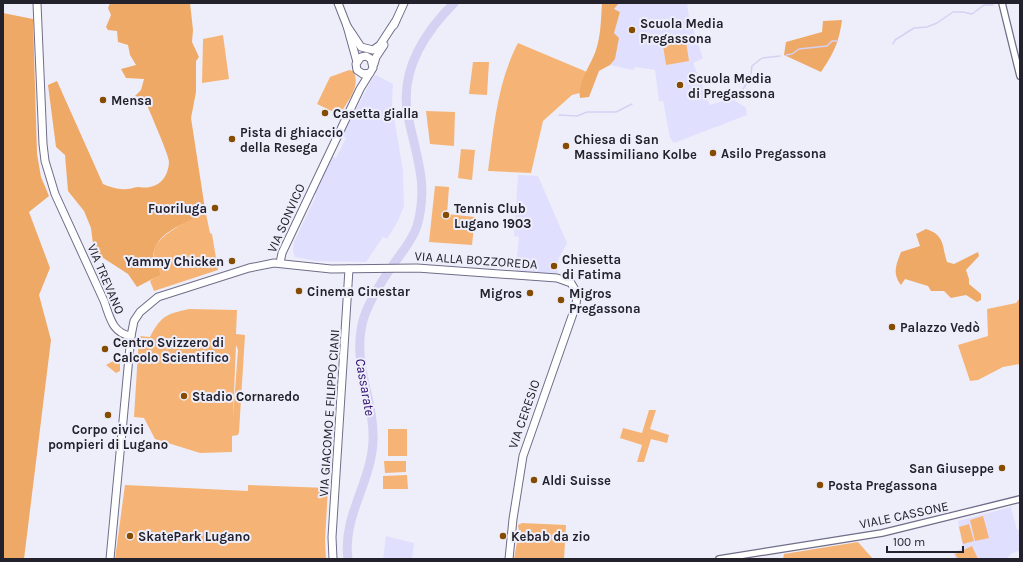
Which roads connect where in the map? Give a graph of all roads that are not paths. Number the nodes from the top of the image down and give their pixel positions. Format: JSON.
{"nodes":[{"id":1,"x":37,"y":3,"type":"edge"},
{"id":2,"x":338,"y":3,"type":"edge"},
{"id":3,"x":404,"y":3,"type":"edge"},
{"id":4,"x":1002,"y":3,"type":"edge"},
{"id":5,"x":395,"y":22,"type":"junction"},
{"id":6,"x":347,"y":26,"type":"junction"},
{"id":7,"x":357,"y":62,"type":"junction"},
{"id":8,"x":374,"y":64,"type":"junction"},
{"id":9,"x":358,"y":72,"type":"junction"},
{"id":10,"x":370,"y":73,"type":"junction"},
{"id":11,"x":1020,"y":76,"type":"edge"},
{"id":12,"x":360,"y":89,"type":"junction"},
{"id":13,"x":280,"y":263,"type":"junction"},
{"id":14,"x":349,"y":269,"type":"junction"},
{"id":15,"x":571,"y":283,"type":"joint"},
{"id":16,"x":131,"y":336,"type":"junction"},
{"id":17,"x":1020,"y":499,"type":"edge"},
{"id":18,"x":110,"y":559,"type":"edge"},
{"id":19,"x":333,"y":559,"type":"edge"},
{"id":20,"x":510,"y":559,"type":"edge"},
{"id":21,"x":719,"y":559,"type":"edge"}],
"edges":[{"from":1,"to":16,"type":"main road","name":"VIA TREVANO"},
{"from":2,"to":6,"type":"main road"},
{"from":3,"to":5,"type":"main road"},
{"from":4,"to":11,"type":"street"},
{"from":5,"to":6,"type":"main road"},
{"from":5,"to":8,"type":"main road"},
{"from":6,"to":7,"type":"main road"},
{"from":7,"to":8,"type":"main road"},
{"from":7,"to":9,"type":"main road"},
{"from":8,"to":10,"type":"main road"},
{"from":9,"to":10,"type":"main road"},
{"from":9,"to":12,"type":"main road"},
{"from":10,"to":12,"type":"main road","name":"VIA SONVICO"},
{"from":12,"to":13,"type":"main road","name":"VIA SONVICO"},
{"from":13,"to":14,"type":"main road"},
{"from":13,"to":16,"type":"main road","name":"VIA SONVICO"},
{"from":14,"to":15,"type":"main road","name":"VIA ALLA BOZZOREDA"},
{"from":14,"to":19,"type":"main road","name":"VIA GIACOMO E FILIPPO CIANI"},
{"from":15,"to":20,"type":"main road","name":"VIA CERESIO"},
{"from":16,"to":18,"type":"main road"},
{"from":17,"to":21,"type":"street","name":"VIALE CASSONE"}]}
